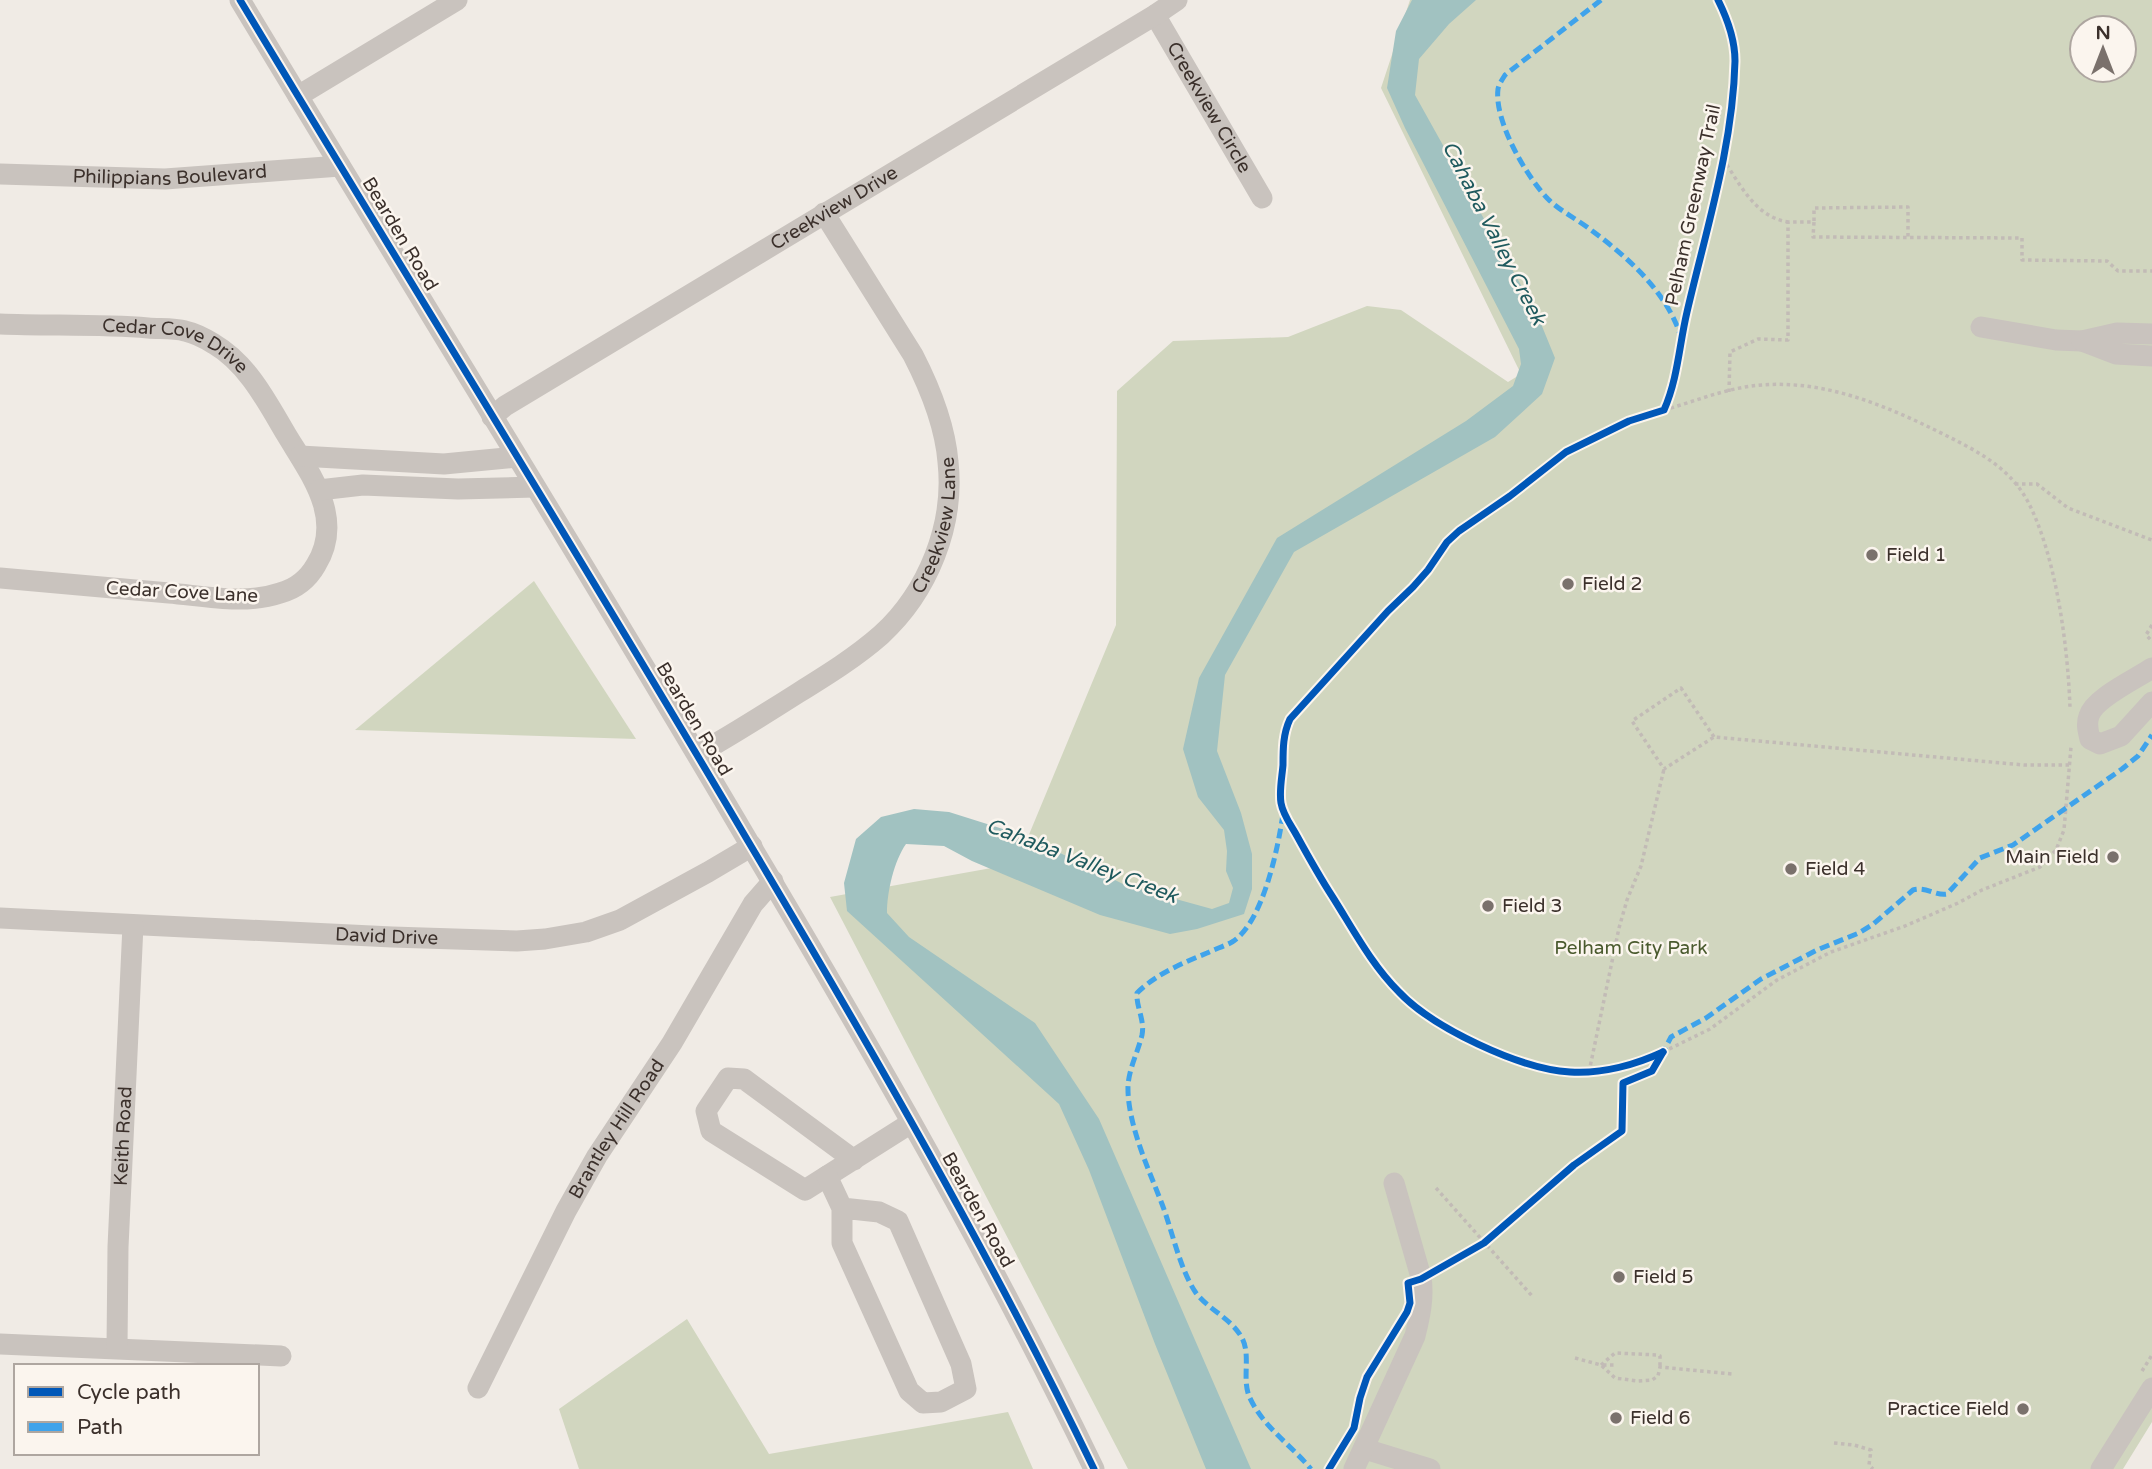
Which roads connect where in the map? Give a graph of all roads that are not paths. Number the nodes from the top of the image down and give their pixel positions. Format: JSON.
{"nodes":[{"id":1,"x":240,"y":0,"type":"edge"},
{"id":2,"x":457,"y":0,"type":"edge"},
{"id":3,"x":1177,"y":0,"type":"edge"},
{"id":4,"x":1155,"y":15,"type":"junction"},
{"id":5,"x":298,"y":96,"type":"junction"},
{"id":6,"x":341,"y":166,"type":"junction"},
{"id":7,"x":0,"y":174,"type":"edge"},
{"id":8,"x":1262,"y":198,"type":"dead end"},
{"id":9,"x":824,"y":214,"type":"junction"},
{"id":10,"x":0,"y":324,"type":"edge"},
{"id":11,"x":1981,"y":327,"type":"dead end"},
{"id":12,"x":2152,"y":334,"type":"edge"},
{"id":13,"x":2082,"y":341,"type":"junction"},
{"id":14,"x":2152,"y":355,"type":"edge"},
{"id":15,"x":492,"y":417,"type":"junction"},
{"id":16,"x":300,"y":456,"type":"junction"},
{"id":17,"x":517,"y":457,"type":"junction"},
{"id":18,"x":535,"y":487,"type":"junction"},
{"id":19,"x":319,"y":490,"type":"junction"},
{"id":20,"x":0,"y":578,"type":"edge"},
{"id":21,"x":2152,"y":668,"type":"edge"},
{"id":22,"x":2152,"y":702,"type":"edge"},
{"id":23,"x":698,"y":754,"type":"junction"},
{"id":24,"x":752,"y":846,"type":"junction"},
{"id":25,"x":773,"y":881,"type":"junction"},
{"id":26,"x":0,"y":918,"type":"edge"},
{"id":27,"x":133,"y":925,"type":"junction"},
{"id":28,"x":911,"y":1123,"type":"junction"},
{"id":29,"x":853,"y":1160,"type":"junction"},
{"id":30,"x":827,"y":1176,"type":"junction"},
{"id":31,"x":1394,"y":1183,"type":"dead end"},
{"id":32,"x":842,"y":1208,"type":"junction"},
{"id":33,"x":0,"y":1344,"type":"edge"},
{"id":34,"x":117,"y":1348,"type":"junction"},
{"id":35,"x":281,"y":1356,"type":"dead end"},
{"id":36,"x":478,"y":1388,"type":"dead end"},
{"id":37,"x":2152,"y":1388,"type":"edge"},
{"id":38,"x":1365,"y":1449,"type":"junction"},
{"id":39,"x":1094,"y":1469,"type":"edge"},
{"id":40,"x":1354,"y":1469,"type":"edge"},
{"id":41,"x":1430,"y":1469,"type":"edge"},
{"id":42,"x":2101,"y":1469,"type":"edge"}],
"edges":[{"from":1,"to":5,"type":"street","name":"Bearden Road"},
{"from":2,"to":5,"type":"street"},
{"from":3,"to":4,"type":"street","name":"Creekview Drive"},
{"from":4,"to":8,"type":"street","name":"Creekview Circle"},
{"from":4,"to":9,"type":"street","name":"Creekview Drive"},
{"from":5,"to":6,"type":"street","name":"Bearden Road"},
{"from":6,"to":7,"type":"street","name":"Philippians Boulevard"},
{"from":6,"to":15,"type":"street","name":"Bearden Road"},
{"from":9,"to":15,"type":"street","name":"Creekview Drive"},
{"from":9,"to":23,"type":"street","name":"Creekview Lane"},
{"from":10,"to":16,"type":"street","name":"Cedar Cove Drive"},
{"from":11,"to":13,"type":"street"},
{"from":12,"to":13,"type":"street"},
{"from":13,"to":14,"type":"street"},
{"from":15,"to":17,"type":"street","name":"Bearden Road"},
{"from":16,"to":17,"type":"street"},
{"from":16,"to":19,"type":"street","name":"Cedar Cove Drive"},
{"from":17,"to":18,"type":"street","name":"Bearden Road"},
{"from":18,"to":19,"type":"street"},
{"from":18,"to":23,"type":"street","name":"Bearden Road"},
{"from":19,"to":20,"type":"street","name":"Cedar Cove Lane"},
{"from":21,"to":22,"type":"street"},
{"from":23,"to":24,"type":"street","name":"Bearden Road"},
{"from":24,"to":25,"type":"street","name":"Bearden Road"},
{"from":24,"to":27,"type":"street","name":"David Drive"},
{"from":25,"to":28,"type":"street","name":"Bearden Road"},
{"from":25,"to":36,"type":"street","name":"Brantley Hill Road"},
{"from":26,"to":27,"type":"street","name":"David Drive"},
{"from":27,"to":34,"type":"street","name":"Keith Road"},
{"from":28,"to":29,"type":"street"},
{"from":28,"to":39,"type":"street","name":"Bearden Road"},
{"from":29,"to":30,"type":"street"},
{"from":29,"to":30,"type":"street"},
{"from":30,"to":32,"type":"street"},
{"from":31,"to":38,"type":"street"},
{"from":32,"to":32,"type":"street"},
{"from":33,"to":34,"type":"street"},
{"from":34,"to":35,"type":"street"},
{"from":37,"to":42,"type":"street"},
{"from":38,"to":40,"type":"street"},
{"from":38,"to":41,"type":"street"}]}
